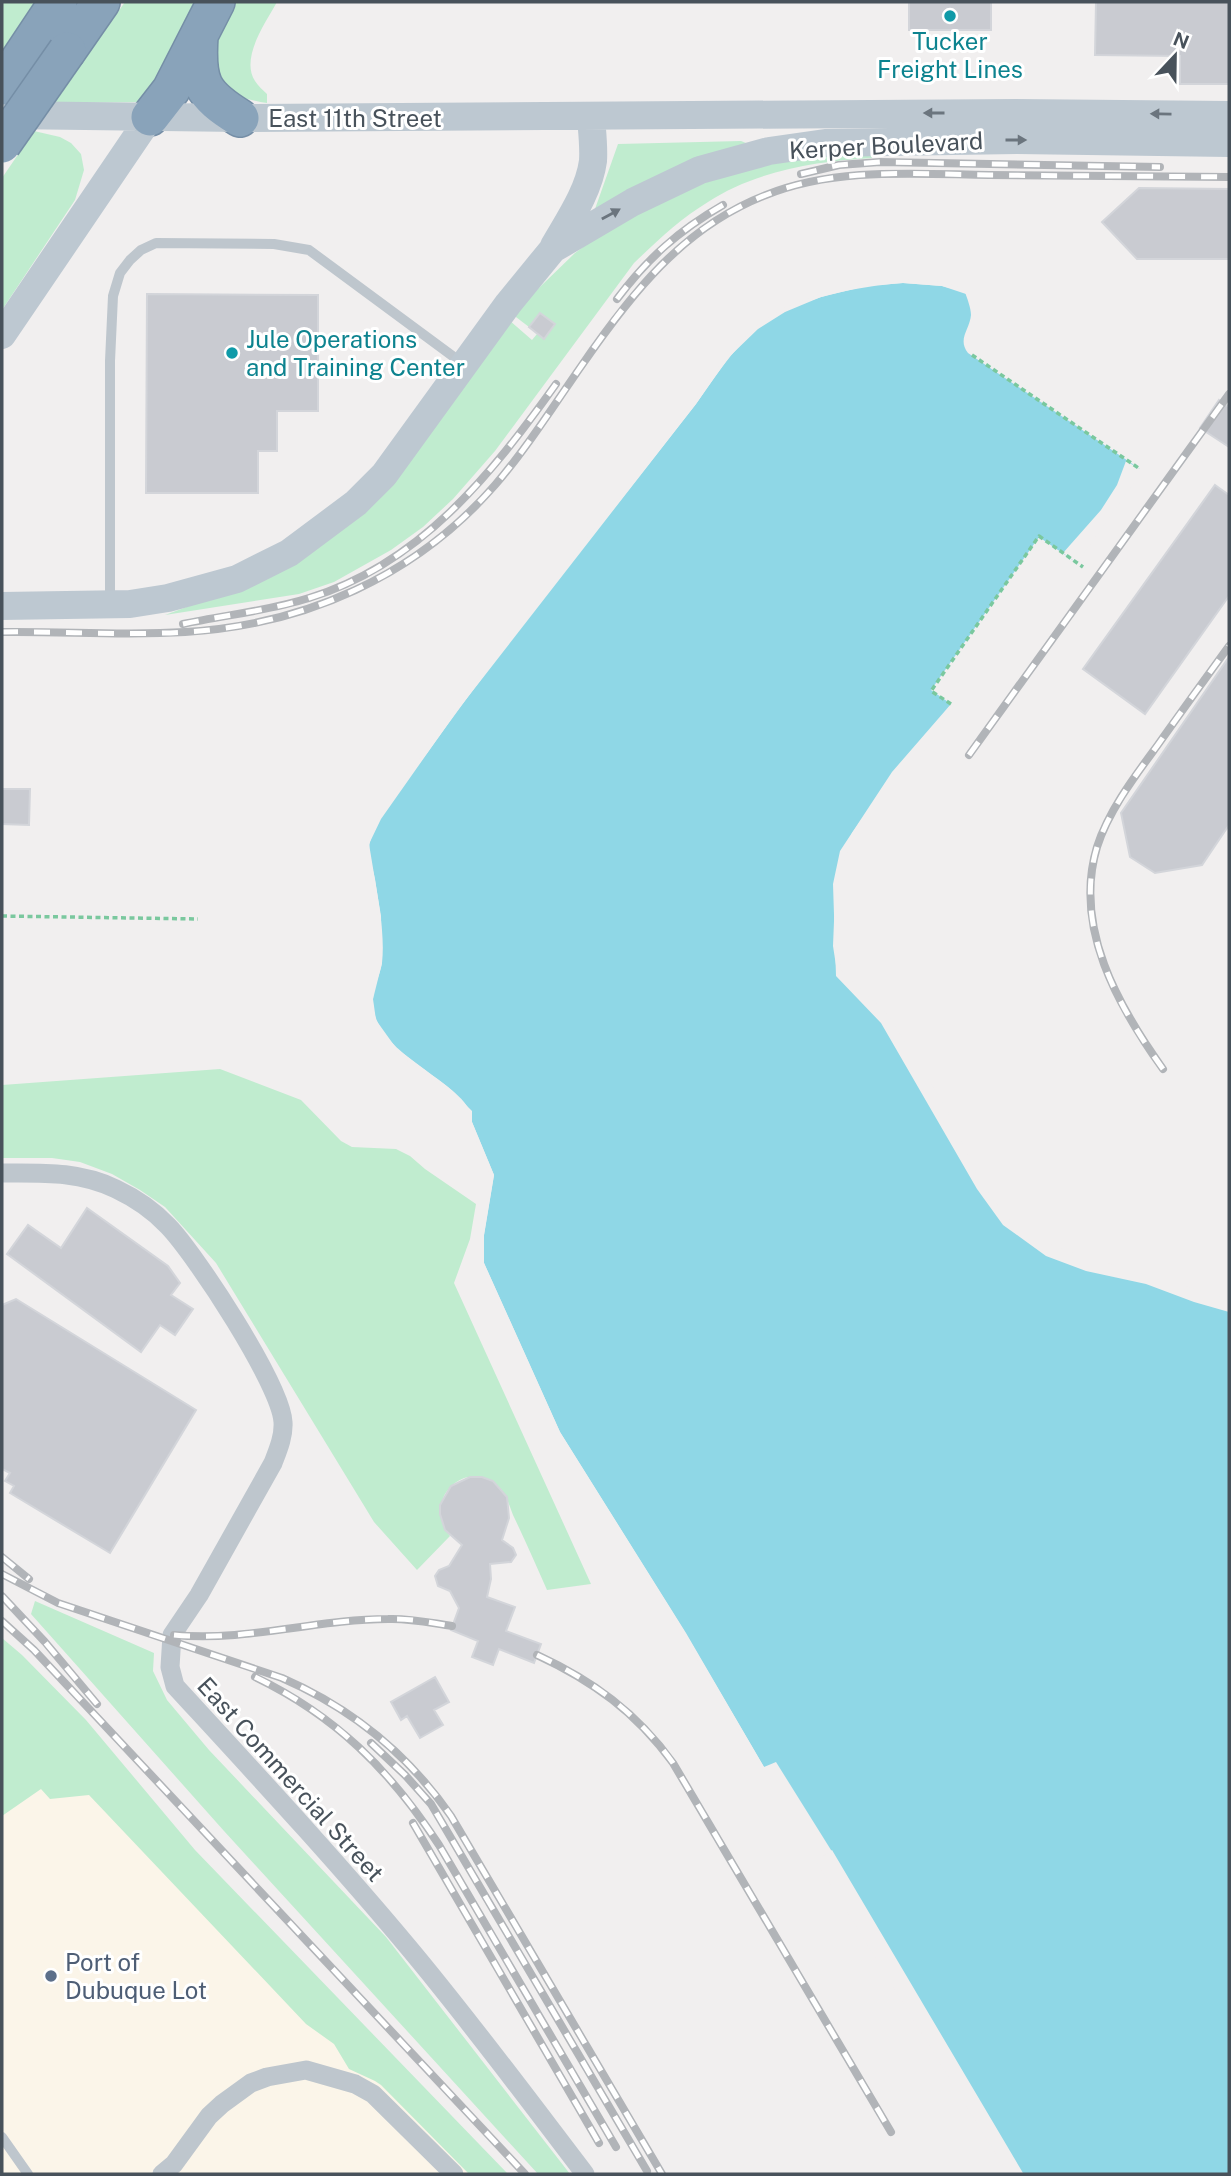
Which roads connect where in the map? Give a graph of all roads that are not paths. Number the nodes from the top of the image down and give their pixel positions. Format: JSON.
{"nodes":[{"id":1,"x":58,"y":2,"type":"edge"},
{"id":2,"x":101,"y":2,"type":"edge"},
{"id":3,"x":208,"y":18,"type":"edge"},
{"id":4,"x":2,"y":86,"type":"edge"},
{"id":5,"x":709,"y":114,"type":"junction"},
{"id":6,"x":2,"y":115,"type":"edge"},
{"id":7,"x":1229,"y":115,"type":"edge"},
{"id":8,"x":150,"y":117,"type":"junction"},
{"id":9,"x":591,"y":117,"type":"junction"},
{"id":10,"x":240,"y":118,"type":"junction"},
{"id":11,"x":825,"y":143,"type":"junction"},
{"id":12,"x":1229,"y":143,"type":"edge"},
{"id":13,"x":2,"y":144,"type":"edge"},
{"id":14,"x":553,"y":249,"type":"junction"},
{"id":15,"x":2,"y":335,"type":"edge"},
{"id":16,"x":463,"y":363,"type":"junction"},
{"id":17,"x":110,"y":604,"type":"junction"},
{"id":18,"x":2,"y":606,"type":"edge"},
{"id":19,"x":2,"y":1173,"type":"edge"},
{"id":20,"x":2,"y":2137,"type":"edge"},
{"id":21,"x":173,"y":2171,"type":"edge"},
{"id":22,"x":28,"y":2174,"type":"edge"},
{"id":23,"x":454,"y":2174,"type":"edge"},
{"id":24,"x":585,"y":2174,"type":"edge"}],
"edges":[{"from":1,"to":4,"type":"highway"},
{"from":2,"to":13,"type":"highway","bridge":true},
{"from":3,"to":8,"type":"highway"},
{"from":3,"to":10,"type":"highway"},
{"from":7,"to":5,"type":"main road","name":"Kerper Boulevard","one_way":true},
{"from":5,"to":9,"type":"main road","name":"East 11th Street"},
{"from":5,"to":11,"type":"main road"},
{"from":6,"to":8,"type":"main road","name":"East 11th Street"},
{"from":8,"to":10,"type":"main road","name":"East 11th Street"},
{"from":8,"to":15,"type":"main road"},
{"from":9,"to":10,"type":"main road","name":"East 11th Street"},
{"from":9,"to":14,"type":"main road"},
{"from":11,"to":12,"type":"main road","name":"Kerper Boulevard","one_way":true},
{"from":14,"to":11,"type":"main road","name":"Kerper Boulevard","one_way":true},
{"from":14,"to":16,"type":"main road","name":"Kerper Boulevard"},
{"from":16,"to":17,"type":"main road","name":"Kerper Boulevard"},
{"from":16,"to":17,"type":"lane"},
{"from":17,"to":18,"type":"main road","name":"Kerper Boulevard"},
{"from":19,"to":24,"type":"street","name":"East Commercial Street"},
{"from":20,"to":22,"type":"lane"},
{"from":21,"to":23,"type":"street"}]}
